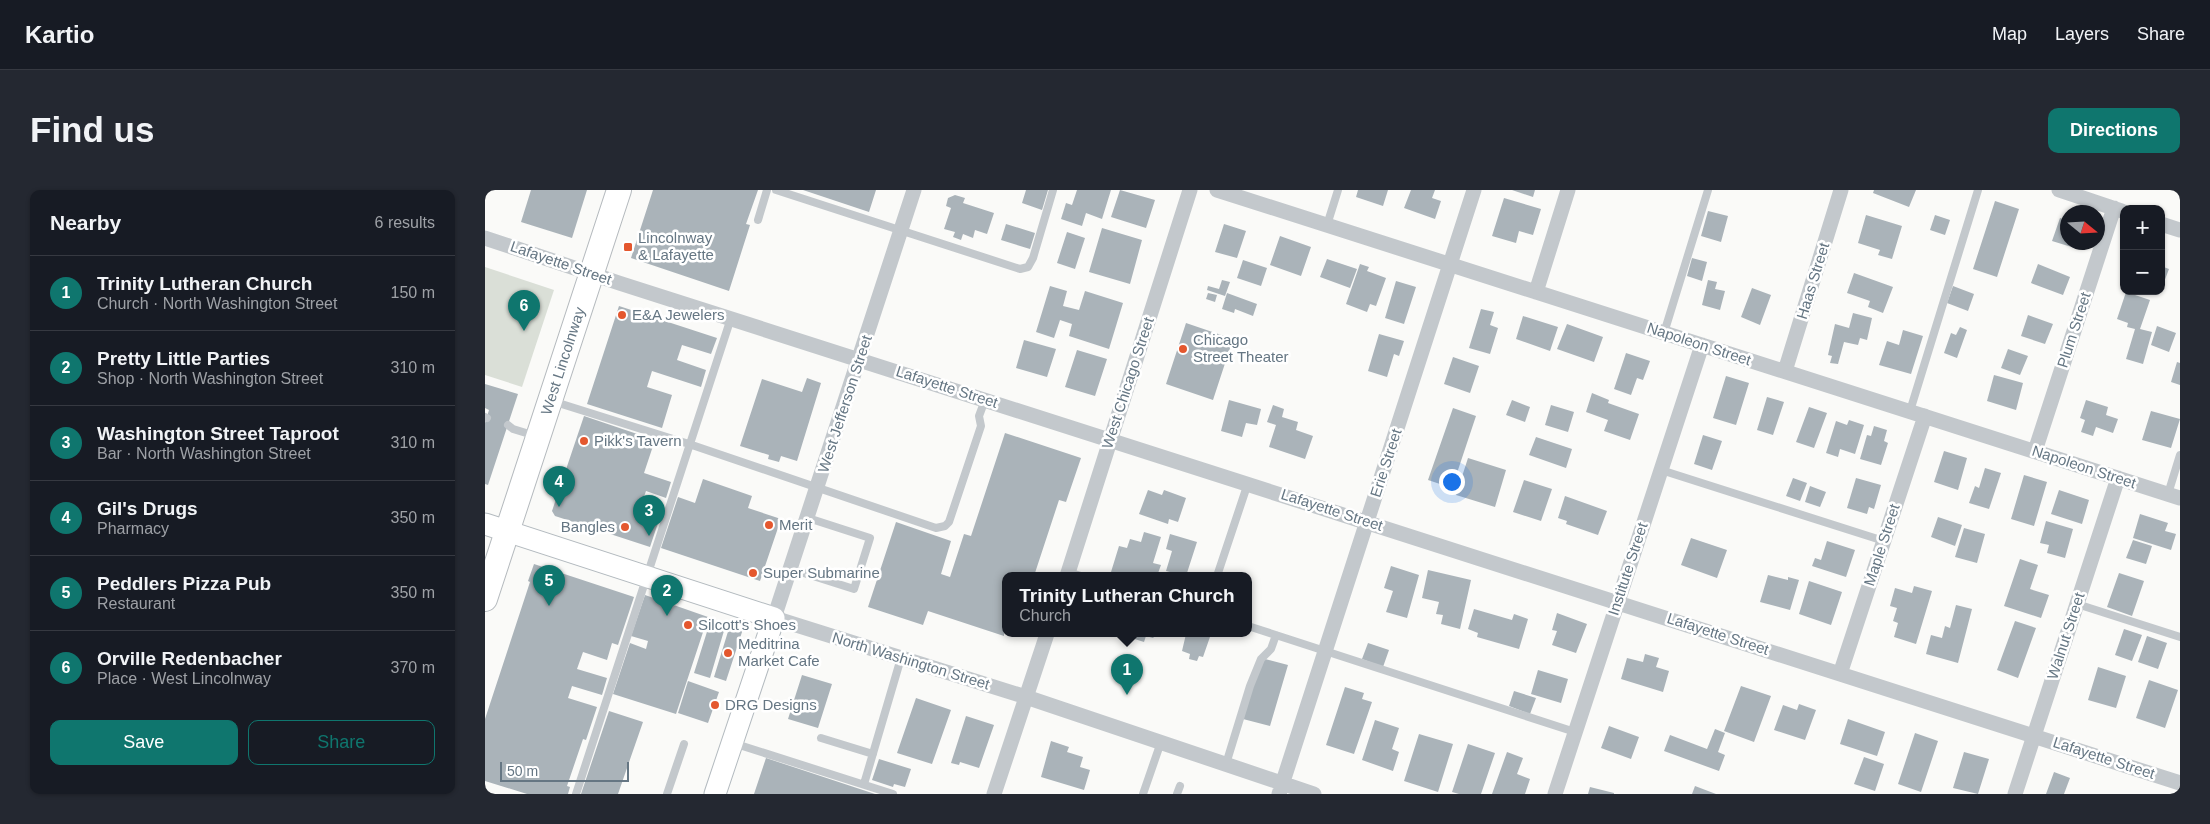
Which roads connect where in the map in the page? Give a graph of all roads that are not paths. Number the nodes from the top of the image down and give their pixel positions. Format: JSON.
{"nodes":[{"id":1,"x":619,"y":190,"type":"edge"},
{"id":2,"x":767,"y":190,"type":"edge"},
{"id":3,"x":776,"y":190,"type":"edge"},
{"id":4,"x":914,"y":190,"type":"edge"},
{"id":5,"x":1053,"y":190,"type":"edge"},
{"id":6,"x":1190,"y":190,"type":"edge"},
{"id":7,"x":1217,"y":190,"type":"edge"},
{"id":8,"x":1339,"y":190,"type":"edge"},
{"id":9,"x":1474,"y":190,"type":"edge"},
{"id":10,"x":1568,"y":190,"type":"edge"},
{"id":11,"x":1708,"y":190,"type":"edge"},
{"id":12,"x":1841,"y":190,"type":"edge"},
{"id":13,"x":1978,"y":190,"type":"edge"},
{"id":14,"x":2059,"y":190,"type":"edge"},
{"id":15,"x":2119,"y":210,"type":"edge"},
{"id":16,"x":758,"y":220,"type":"dead end"},
{"id":17,"x":1327,"y":225,"type":"junction"},
{"id":18,"x":2165,"y":225,"type":"edge"},
{"id":19,"x":2180,"y":230,"type":"edge"},
{"id":20,"x":901,"y":231,"type":"junction"},
{"id":21,"x":485,"y":238,"type":"edge"},
{"id":22,"x":1450,"y":265,"type":"junction"},
{"id":23,"x":592,"y":272,"type":"junction"},
{"id":24,"x":1536,"y":292,"type":"junction"},
{"id":25,"x":731,"y":318,"type":"junction"},
{"id":26,"x":1664,"y":333,"type":"junction"},
{"id":27,"x":1702,"y":345,"type":"junction"},
{"id":28,"x":860,"y":360,"type":"junction"},
{"id":29,"x":1785,"y":371,"type":"junction"},
{"id":30,"x":550,"y":400,"type":"junction"},
{"id":31,"x":985,"y":400,"type":"junction"},
{"id":32,"x":1910,"y":411,"type":"junction"},
{"id":33,"x":1925,"y":416,"type":"junction"},
{"id":34,"x":508,"y":425,"type":"dead end"},
{"id":35,"x":538,"y":436,"type":"junction"},
{"id":36,"x":1110,"y":439,"type":"junction"},
{"id":37,"x":689,"y":444,"type":"junction"},
{"id":38,"x":2035,"y":451,"type":"junction"},
{"id":39,"x":2180,"y":456,"type":"edge"},
{"id":40,"x":1661,"y":470,"type":"junction"},
{"id":41,"x":2118,"y":478,"type":"junction"},
{"id":42,"x":1248,"y":483,"type":"junction"},
{"id":43,"x":818,"y":489,"type":"junction"},
{"id":44,"x":2174,"y":496,"type":"edge"},
{"id":45,"x":808,"y":518,"type":"junction"},
{"id":46,"x":1367,"y":522,"type":"junction"},
{"id":47,"x":496,"y":528,"type":"edge"},
{"id":48,"x":1884,"y":541,"type":"junction"},
{"id":49,"x":791,"y":569,"type":"junction"},
{"id":50,"x":1073,"y":572,"type":"edge"},
{"id":51,"x":1218,"y":572,"type":"edge"},
{"id":52,"x":647,"y":577,"type":"junction"},
{"id":53,"x":485,"y":599,"type":"edge"},
{"id":54,"x":1618,"y":602,"type":"junction"},
{"id":55,"x":2077,"y":604,"type":"junction"},
{"id":56,"x":775,"y":618,"type":"junction"},
{"id":57,"x":1252,"y":627,"type":"edge"},
{"id":58,"x":1276,"y":635,"type":"junction"},
{"id":59,"x":1046,"y":637,"type":"edge"},
{"id":60,"x":2180,"y":637,"type":"edge"},
{"id":61,"x":1325,"y":651,"type":"junction"},
{"id":62,"x":901,"y":658,"type":"junction"},
{"id":63,"x":1840,"y":674,"type":"junction"},
{"id":64,"x":1026,"y":697,"type":"junction"},
{"id":65,"x":1575,"y":732,"type":"junction"},
{"id":66,"x":2034,"y":736,"type":"junction"},
{"id":67,"x":821,"y":738,"type":"dead end"},
{"id":68,"x":1161,"y":742,"type":"junction"},
{"id":69,"x":732,"y":743,"type":"junction"},
{"id":70,"x":683,"y":744,"type":"dead end"},
{"id":71,"x":873,"y":754,"type":"junction"},
{"id":72,"x":1226,"y":764,"type":"junction"},
{"id":73,"x":2180,"y":783,"type":"edge"},
{"id":74,"x":864,"y":784,"type":"junction"},
{"id":75,"x":1281,"y":789,"type":"edge"},
{"id":76,"x":576,"y":794,"type":"edge"},
{"id":77,"x":667,"y":794,"type":"edge"},
{"id":78,"x":715,"y":794,"type":"edge"},
{"id":79,"x":893,"y":794,"type":"edge"},
{"id":80,"x":994,"y":794,"type":"edge"},
{"id":81,"x":1143,"y":794,"type":"edge"},
{"id":82,"x":1314,"y":794,"type":"edge"},
{"id":83,"x":1555,"y":794,"type":"edge"},
{"id":84,"x":2015,"y":794,"type":"edge"}],
"edges":[{"from":1,"to":23,"type":"main road","name":"West Lincolnway"},
{"from":2,"to":16,"type":"lane"},
{"from":3,"to":20,"type":"lane"},
{"from":4,"to":20,"type":"street","name":"West Jefferson Street"},
{"from":5,"to":20,"type":"lane"},
{"from":6,"to":36,"type":"street","name":"West Chicago Street"},
{"from":7,"to":17,"type":"street","name":"Napoleon Street"},
{"from":8,"to":17,"type":"lane"},
{"from":9,"to":22,"type":"street","name":"Erie Street"},
{"from":10,"to":24,"type":"street"},
{"from":11,"to":26,"type":"lane"},
{"from":12,"to":29,"type":"street","name":"Haas Street"},
{"from":13,"to":32,"type":"lane"},
{"from":14,"to":15,"type":"street"},
{"from":15,"to":38,"type":"street","name":"Plum Street"},
{"from":17,"to":22,"type":"street","name":"Napoleon Street"},
{"from":18,"to":19,"type":"street"},
{"from":20,"to":28,"type":"street","name":"West Jefferson Street"},
{"from":21,"to":23,"type":"street","name":"Lafayette Street"},
{"from":22,"to":24,"type":"street","name":"Napoleon Street"},
{"from":22,"to":46,"type":"street","name":"Erie Street"},
{"from":23,"to":25,"type":"street","name":"Lafayette Street"},
{"from":23,"to":30,"type":"main road","name":"West Lincolnway"},
{"from":24,"to":26,"type":"street","name":"Napoleon Street"},
{"from":25,"to":28,"type":"street","name":"Lafayette Street"},
{"from":25,"to":37,"type":"lane"},
{"from":26,"to":27,"type":"street","name":"Napoleon Street"},
{"from":27,"to":29,"type":"street","name":"Napoleon Street"},
{"from":27,"to":40,"type":"street","name":"Institute Street"},
{"from":28,"to":31,"type":"street","name":"Lafayette Street"},
{"from":28,"to":43,"type":"street","name":"West Jefferson Street"},
{"from":29,"to":32,"type":"street","name":"Napoleon Street"},
{"from":30,"to":35,"type":"main road","name":"West Lincolnway"},
{"from":30,"to":37,"type":"lane"},
{"from":31,"to":36,"type":"street","name":"Lafayette Street"},
{"from":31,"to":43,"type":"lane"},
{"from":32,"to":33,"type":"street","name":"Napoleon Street"},
{"from":33,"to":38,"type":"street","name":"Napoleon Street"},
{"from":33,"to":48,"type":"street","name":"Maple Street"},
{"from":34,"to":35,"type":"lane"},
{"from":35,"to":47,"type":"main road","name":"West Lincolnway"},
{"from":36,"to":42,"type":"street","name":"Lafayette Street"},
{"from":36,"to":50,"type":"street","name":"West Chicago Street"},
{"from":37,"to":43,"type":"lane"},
{"from":37,"to":52,"type":"lane"},
{"from":38,"to":41,"type":"street","name":"Napoleon Street"},
{"from":39,"to":44,"type":"lane"},
{"from":40,"to":48,"type":"lane"},
{"from":40,"to":54,"type":"street","name":"Institute Street"},
{"from":41,"to":44,"type":"street","name":"Napoleon Street"},
{"from":41,"to":55,"type":"street","name":"Walnut Street"},
{"from":42,"to":46,"type":"street","name":"Lafayette Street"},
{"from":42,"to":51,"type":"lane"},
{"from":43,"to":45,"type":"street","name":"West Jefferson Street"},
{"from":45,"to":49,"type":"street","name":"West Jefferson Street"},
{"from":45,"to":49,"type":"lane"},
{"from":46,"to":54,"type":"street","name":"Lafayette Street"},
{"from":46,"to":61,"type":"street","name":"Erie Street"},
{"from":47,"to":52,"type":"main road","name":"North Washington Street"},
{"from":47,"to":53,"type":"main road","name":"West Lincolnway"},
{"from":48,"to":63,"type":"street","name":"Maple Street"},
{"from":49,"to":56,"type":"street","name":"West Jefferson Street"},
{"from":52,"to":56,"type":"main road","name":"North Washington Street"},
{"from":52,"to":76,"type":"lane"},
{"from":54,"to":63,"type":"street","name":"Lafayette Street"},
{"from":54,"to":65,"type":"street","name":"Institute Street"},
{"from":55,"to":60,"type":"lane"},
{"from":55,"to":66,"type":"street","name":"Walnut Street"},
{"from":56,"to":62,"type":"street","name":"North Washington Street"},
{"from":56,"to":69,"type":"main road"},
{"from":57,"to":58,"type":"lane"},
{"from":58,"to":61,"type":"lane"},
{"from":58,"to":72,"type":"lane"},
{"from":59,"to":64,"type":"street"},
{"from":61,"to":65,"type":"lane"},
{"from":61,"to":75,"type":"street","name":"Erie Street"},
{"from":62,"to":64,"type":"street","name":"North Washington Street"},
{"from":62,"to":71,"type":"lane"},
{"from":63,"to":66,"type":"street","name":"Lafayette Street"},
{"from":64,"to":68,"type":"street","name":"North Washington Street"},
{"from":64,"to":80,"type":"street"},
{"from":65,"to":83,"type":"street","name":"Institute Street"},
{"from":66,"to":73,"type":"street","name":"Lafayette Street"},
{"from":66,"to":84,"type":"street","name":"Walnut Street"},
{"from":67,"to":71,"type":"lane"},
{"from":68,"to":72,"type":"street","name":"North Washington Street"},
{"from":68,"to":81,"type":"lane"},
{"from":69,"to":74,"type":"lane"},
{"from":69,"to":78,"type":"main road"},
{"from":70,"to":77,"type":"lane"},
{"from":71,"to":74,"type":"lane"},
{"from":72,"to":75,"type":"street","name":"North Washington Street"},
{"from":74,"to":79,"type":"lane"},
{"from":75,"to":82,"type":"street","name":"North Washington Street"}]}
